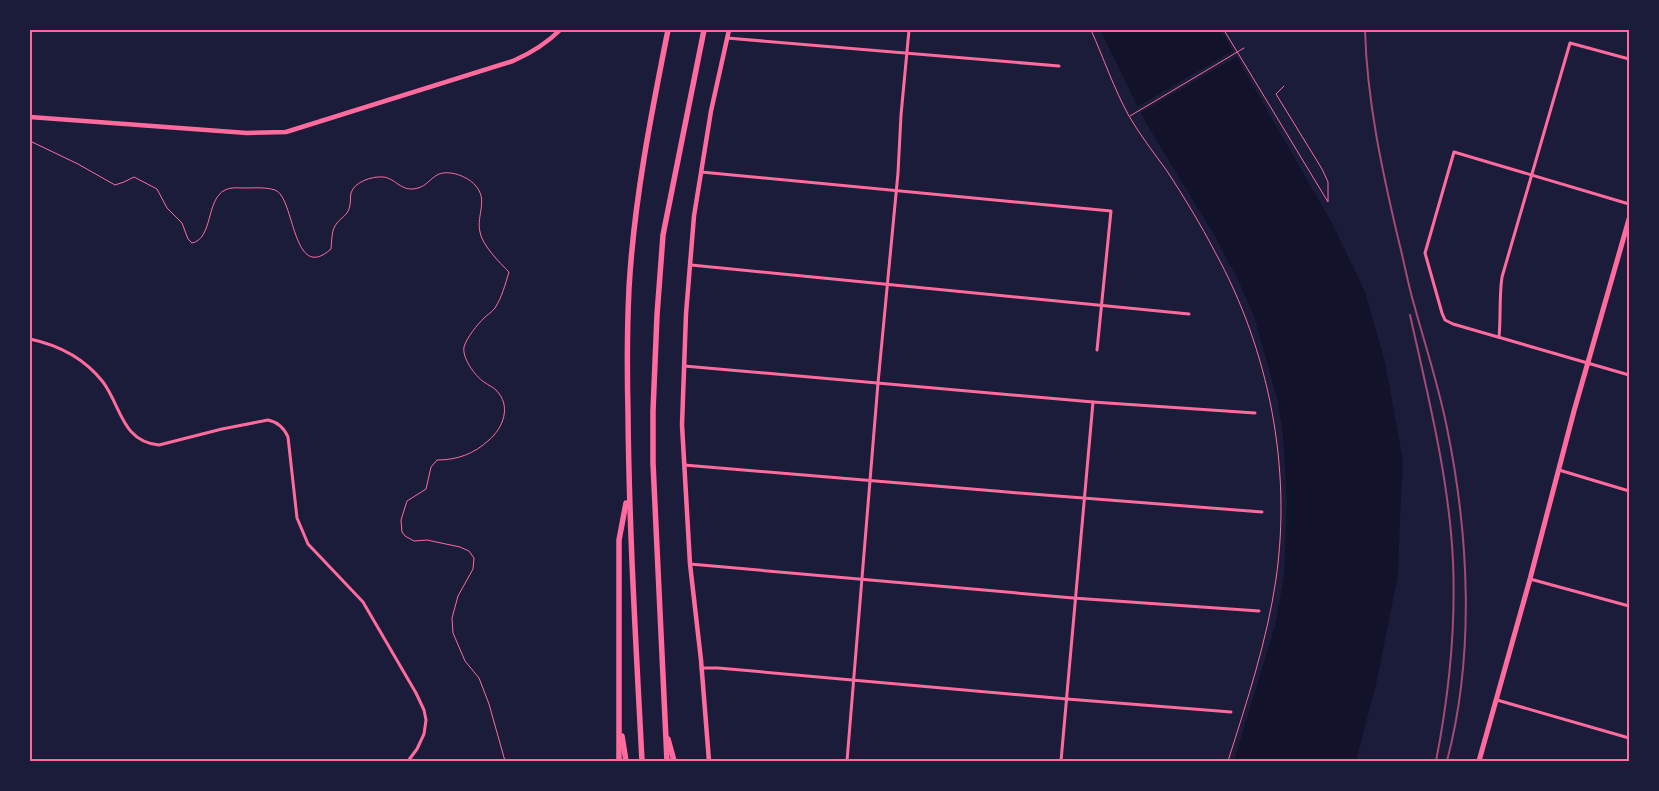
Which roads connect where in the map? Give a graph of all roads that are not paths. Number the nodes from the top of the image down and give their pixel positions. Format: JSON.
{"nodes":[{"id":1,"x":560,"y":30,"type":"edge"},
{"id":2,"x":668,"y":30,"type":"edge"},
{"id":3,"x":704,"y":30,"type":"edge"},
{"id":4,"x":729,"y":30,"type":"edge"},
{"id":5,"x":908,"y":30,"type":"edge"},
{"id":6,"x":727,"y":38,"type":"junction"},
{"id":7,"x":906,"y":54,"type":"junction"},
{"id":8,"x":1629,"y":59,"type":"edge"},
{"id":9,"x":1058,"y":66,"type":"dead end"},
{"id":10,"x":30,"y":117,"type":"edge"},
{"id":11,"x":700,"y":172,"type":"junction"},
{"id":12,"x":1531,"y":175,"type":"junction"},
{"id":13,"x":896,"y":190,"type":"junction"},
{"id":14,"x":1629,"y":204,"type":"edge"},
{"id":15,"x":1629,"y":219,"type":"edge"},
{"id":16,"x":691,"y":265,"type":"junction"},
{"id":17,"x":888,"y":285,"type":"junction"},
{"id":18,"x":1102,"y":306,"type":"junction"},
{"id":19,"x":1189,"y":314,"type":"dead end"},
{"id":20,"x":1499,"y":337,"type":"junction"},
{"id":21,"x":30,"y":339,"type":"edge"},
{"id":22,"x":1097,"y":350,"type":"dead end"},
{"id":23,"x":1588,"y":363,"type":"junction"},
{"id":24,"x":684,"y":366,"type":"junction"},
{"id":25,"x":1629,"y":375,"type":"edge"},
{"id":26,"x":878,"y":383,"type":"junction"},
{"id":27,"x":1093,"y":402,"type":"junction"},
{"id":28,"x":1255,"y":413,"type":"dead end"},
{"id":29,"x":684,"y":465,"type":"junction"},
{"id":30,"x":1558,"y":470,"type":"junction"},
{"id":31,"x":870,"y":480,"type":"junction"},
{"id":32,"x":1629,"y":490,"type":"edge"},
{"id":33,"x":628,"y":493,"type":"junction"},
{"id":34,"x":1085,"y":499,"type":"junction"},
{"id":35,"x":1262,"y":512,"type":"dead end"},
{"id":36,"x":690,"y":564,"type":"junction"},
{"id":37,"x":1530,"y":579,"type":"junction"},
{"id":38,"x":862,"y":580,"type":"junction"},
{"id":39,"x":1076,"y":598,"type":"junction"},
{"id":40,"x":1629,"y":606,"type":"edge"},
{"id":41,"x":1259,"y":612,"type":"dead end"},
{"id":42,"x":701,"y":668,"type":"junction"},
{"id":43,"x":854,"y":680,"type":"junction"},
{"id":44,"x":1068,"y":699,"type":"junction"},
{"id":45,"x":1497,"y":700,"type":"junction"},
{"id":46,"x":1231,"y":712,"type":"dead end"},
{"id":47,"x":619,"y":722,"type":"junction"},
{"id":48,"x":666,"y":730,"type":"junction"},
{"id":49,"x":1629,"y":738,"type":"edge"},
{"id":50,"x":408,"y":761,"type":"edge"},
{"id":51,"x":619,"y":761,"type":"edge"},
{"id":52,"x":626,"y":761,"type":"edge"},
{"id":53,"x":642,"y":761,"type":"edge"},
{"id":54,"x":667,"y":761,"type":"edge"},
{"id":55,"x":674,"y":761,"type":"edge"},
{"id":56,"x":709,"y":761,"type":"edge"},
{"id":57,"x":847,"y":761,"type":"edge"},
{"id":58,"x":1061,"y":761,"type":"edge"},
{"id":59,"x":1479,"y":761,"type":"edge"}],
"edges":[{"from":1,"to":10,"type":"main road"},
{"from":2,"to":33,"type":"highway"},
{"from":3,"to":48,"type":"highway"},
{"from":4,"to":6,"type":"main road"},
{"from":5,"to":7,"type":"street"},
{"from":6,"to":7,"type":"street"},
{"from":6,"to":11,"type":"main road"},
{"from":7,"to":9,"type":"street"},
{"from":7,"to":13,"type":"street"},
{"from":8,"to":12,"type":"street"},
{"from":11,"to":13,"type":"street"},
{"from":11,"to":16,"type":"main road"},
{"from":12,"to":14,"type":"street"},
{"from":12,"to":20,"type":"street"},
{"from":12,"to":20,"type":"street"},
{"from":13,"to":17,"type":"street"},
{"from":13,"to":18,"type":"street"},
{"from":15,"to":23,"type":"main road"},
{"from":16,"to":17,"type":"street"},
{"from":16,"to":24,"type":"main road"},
{"from":17,"to":18,"type":"street"},
{"from":17,"to":26,"type":"street"},
{"from":18,"to":19,"type":"street"},
{"from":18,"to":22,"type":"street"},
{"from":20,"to":23,"type":"street"},
{"from":21,"to":50,"type":"street"},
{"from":23,"to":25,"type":"street"},
{"from":23,"to":30,"type":"main road"},
{"from":24,"to":26,"type":"street"},
{"from":24,"to":29,"type":"main road"},
{"from":26,"to":27,"type":"street"},
{"from":26,"to":31,"type":"street"},
{"from":27,"to":28,"type":"street"},
{"from":27,"to":34,"type":"street"},
{"from":29,"to":31,"type":"street"},
{"from":29,"to":36,"type":"main road"},
{"from":30,"to":32,"type":"street"},
{"from":30,"to":37,"type":"main road"},
{"from":31,"to":34,"type":"street"},
{"from":31,"to":38,"type":"street"},
{"from":33,"to":47,"type":"highway"},
{"from":33,"to":53,"type":"highway"},
{"from":34,"to":35,"type":"street"},
{"from":34,"to":39,"type":"street"},
{"from":36,"to":38,"type":"street"},
{"from":36,"to":42,"type":"main road"},
{"from":37,"to":40,"type":"street"},
{"from":37,"to":45,"type":"main road"},
{"from":38,"to":39,"type":"street"},
{"from":38,"to":43,"type":"street"},
{"from":39,"to":41,"type":"street"},
{"from":39,"to":44,"type":"street"},
{"from":42,"to":43,"type":"street"},
{"from":42,"to":56,"type":"main road"},
{"from":43,"to":44,"type":"street"},
{"from":43,"to":57,"type":"street"},
{"from":44,"to":46,"type":"street"},
{"from":44,"to":58,"type":"street"},
{"from":45,"to":49,"type":"street"},
{"from":45,"to":59,"type":"main road"},
{"from":47,"to":51,"type":"highway"},
{"from":47,"to":52,"type":"highway"},
{"from":48,"to":54,"type":"highway"},
{"from":48,"to":55,"type":"highway"}]}
